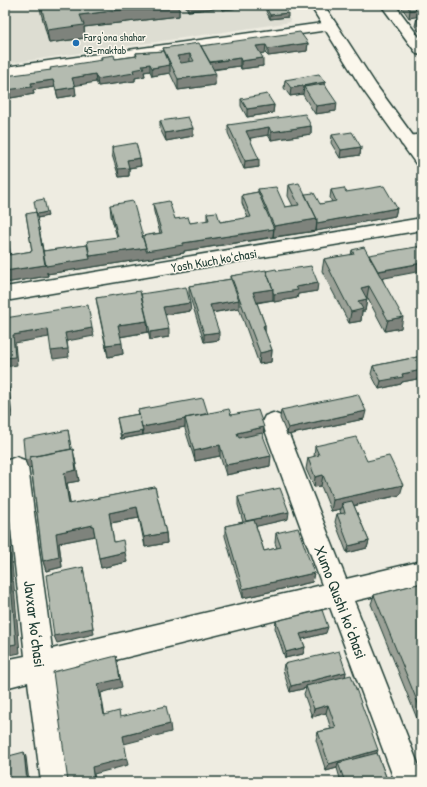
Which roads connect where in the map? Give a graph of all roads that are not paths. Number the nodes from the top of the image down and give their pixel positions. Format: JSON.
{"nodes":[{"id":1,"x":317,"y":5,"type":"edge"},
{"id":2,"x":388,"y":5,"type":"edge"},
{"id":3,"x":330,"y":26,"type":"junction"},
{"id":4,"x":422,"y":50,"type":"edge"},
{"id":5,"x":5,"y":72,"type":"edge"},
{"id":6,"x":415,"y":140,"type":"edge"},
{"id":7,"x":422,"y":160,"type":"edge"},
{"id":8,"x":422,"y":224,"type":"edge"},
{"id":9,"x":5,"y":294,"type":"edge"},
{"id":10,"x":273,"y":422,"type":"dead end"},
{"id":11,"x":16,"y":466,"type":"dead end"},
{"id":12,"x":422,"y":572,"type":"edge"},
{"id":13,"x":337,"y":593,"type":"junction"},
{"id":14,"x":40,"y":666,"type":"junction"},
{"id":15,"x":5,"y":674,"type":"edge"},
{"id":16,"x":56,"y":782,"type":"edge"},
{"id":17,"x":410,"y":782,"type":"edge"}],
"edges":[{"from":1,"to":3,"type":"street"},
{"from":2,"to":4,"type":"street"},
{"from":3,"to":5,"type":"street"},
{"from":3,"to":6,"type":"street"},
{"from":6,"to":7,"type":"street"},
{"from":8,"to":9,"type":"street","name":"Yosh Kuch koʻchasi"},
{"from":10,"to":13,"type":"street","name":"Xumo Qushi koʻchasi"},
{"from":11,"to":14,"type":"street","name":"Javxar koʻchasi"},
{"from":12,"to":13,"type":"street"},
{"from":13,"to":14,"type":"street"},
{"from":13,"to":17,"type":"street","name":"Xumo Qushi koʻchasi"},
{"from":14,"to":15,"type":"street"},
{"from":14,"to":16,"type":"street","name":"Javxar koʻchasi"}]}
